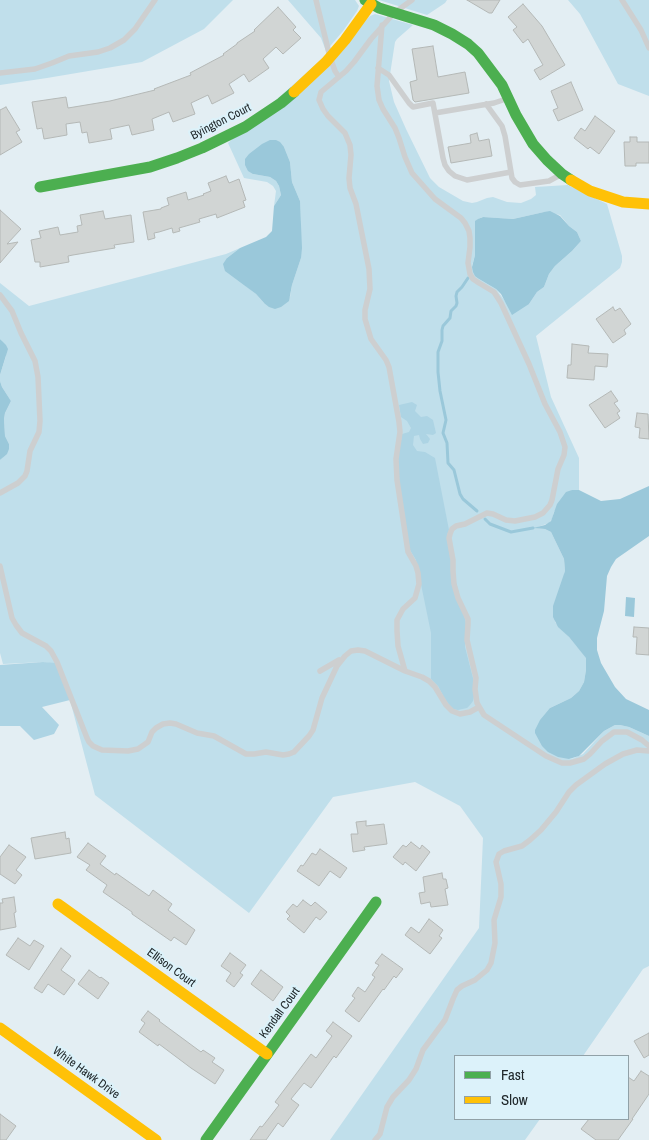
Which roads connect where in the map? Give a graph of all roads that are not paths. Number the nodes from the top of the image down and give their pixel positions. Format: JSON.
{"nodes":[{"id":1,"x":155,"y":0,"type":"edge"},
{"id":2,"x":316,"y":0,"type":"edge"},
{"id":3,"x":412,"y":0,"type":"edge"},
{"id":4,"x":622,"y":0,"type":"edge"},
{"id":5,"x":368,"y":2,"type":"edge"},
{"id":6,"x":394,"y":13,"type":"junction"},
{"id":7,"x":382,"y":25,"type":"junction"},
{"id":8,"x":649,"y":48,"type":"edge"},
{"id":9,"x":330,"y":57,"type":"junction"},
{"id":10,"x":378,"y":68,"type":"junction"},
{"id":11,"x":0,"y":73,"type":"edge"},
{"id":12,"x":339,"y":77,"type":"junction"},
{"id":13,"x":508,"y":99,"type":"junction"},
{"id":14,"x":486,"y":104,"type":"junction"},
{"id":15,"x":435,"y":113,"type":"junction"},
{"id":16,"x":510,"y":172,"type":"junction"},
{"id":17,"x":562,"y":174,"type":"junction"},
{"id":18,"x":40,"y":187,"type":"dead end"},
{"id":19,"x":649,"y":204,"type":"edge"},
{"id":20,"x":0,"y":294,"type":"edge"},
{"id":21,"x":0,"y":493,"type":"edge"},
{"id":22,"x":0,"y":566,"type":"edge"},
{"id":23,"x":345,"y":656,"type":"junction"},
{"id":24,"x":320,"y":671,"type":"dead end"},
{"id":25,"x":405,"y":671,"type":"junction"},
{"id":26,"x":479,"y":707,"type":"junction"},
{"id":27,"x":649,"y":746,"type":"edge"},
{"id":28,"x":649,"y":750,"type":"edge"},
{"id":29,"x":376,"y":902,"type":"dead end"},
{"id":30,"x":58,"y":904,"type":"dead end"},
{"id":31,"x":0,"y":1028,"type":"edge"},
{"id":32,"x":267,"y":1054,"type":"junction"},
{"id":33,"x":156,"y":1140,"type":"edge"},
{"id":34,"x":206,"y":1140,"type":"edge"},
{"id":35,"x":375,"y":1140,"type":"edge"}],
"edges":[{"from":1,"to":11,"type":"lane"},
{"from":2,"to":9,"type":"lane"},
{"from":3,"to":6,"type":"lane"},
{"from":4,"to":8,"type":"lane"},
{"from":5,"to":6,"type":"street"},
{"from":5,"to":9,"type":"street","name":"Byington Court"},
{"from":6,"to":7,"type":"lane"},
{"from":6,"to":13,"type":"street"},
{"from":7,"to":10,"type":"lane"},
{"from":7,"to":12,"type":"lane"},
{"from":9,"to":12,"type":"lane"},
{"from":9,"to":18,"type":"street","name":"Byington Court"},
{"from":10,"to":15,"type":"lane"},
{"from":10,"to":26,"type":"lane"},
{"from":12,"to":25,"type":"lane"},
{"from":13,"to":14,"type":"lane"},
{"from":13,"to":17,"type":"street"},
{"from":14,"to":15,"type":"lane"},
{"from":14,"to":16,"type":"lane"},
{"from":15,"to":16,"type":"lane"},
{"from":16,"to":17,"type":"lane"},
{"from":17,"to":19,"type":"street"},
{"from":20,"to":21,"type":"lane"},
{"from":22,"to":23,"type":"lane"},
{"from":23,"to":24,"type":"lane"},
{"from":23,"to":25,"type":"lane"},
{"from":25,"to":26,"type":"lane"},
{"from":26,"to":27,"type":"lane"},
{"from":28,"to":35,"type":"lane"},
{"from":29,"to":32,"type":"street","name":"Kendall Court"},
{"from":30,"to":32,"type":"street","name":"Ellison Court"},
{"from":31,"to":33,"type":"street","name":"White Hawk Drive"},
{"from":32,"to":34,"type":"street","name":"Kendall Court"}]}
